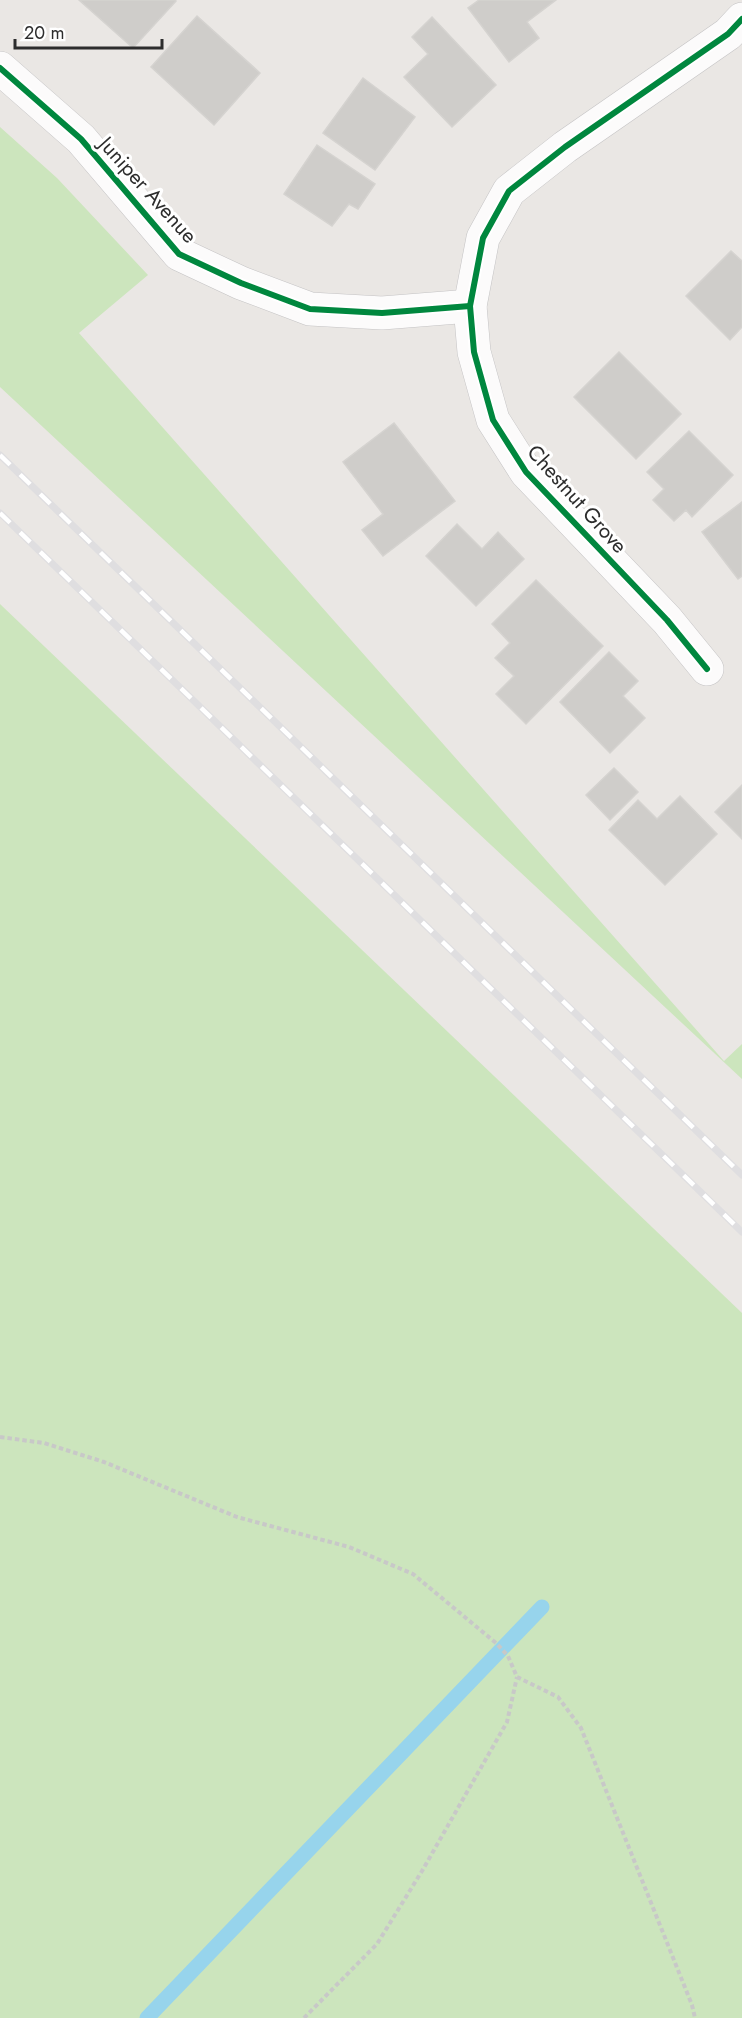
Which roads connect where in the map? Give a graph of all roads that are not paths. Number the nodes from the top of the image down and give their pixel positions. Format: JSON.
{"nodes":[{"id":1,"x":738,"y":34,"type":"edge"},
{"id":2,"x":0,"y":68,"type":"edge"},
{"id":3,"x":470,"y":306,"type":"junction"},
{"id":4,"x":707,"y":669,"type":"dead end"}],
"edges":[{"from":1,"to":3,"type":"street","name":"Chestnut Grove"},
{"from":2,"to":3,"type":"street","name":"Juniper Avenue"},
{"from":3,"to":4,"type":"street","name":"Chestnut Grove"}]}
